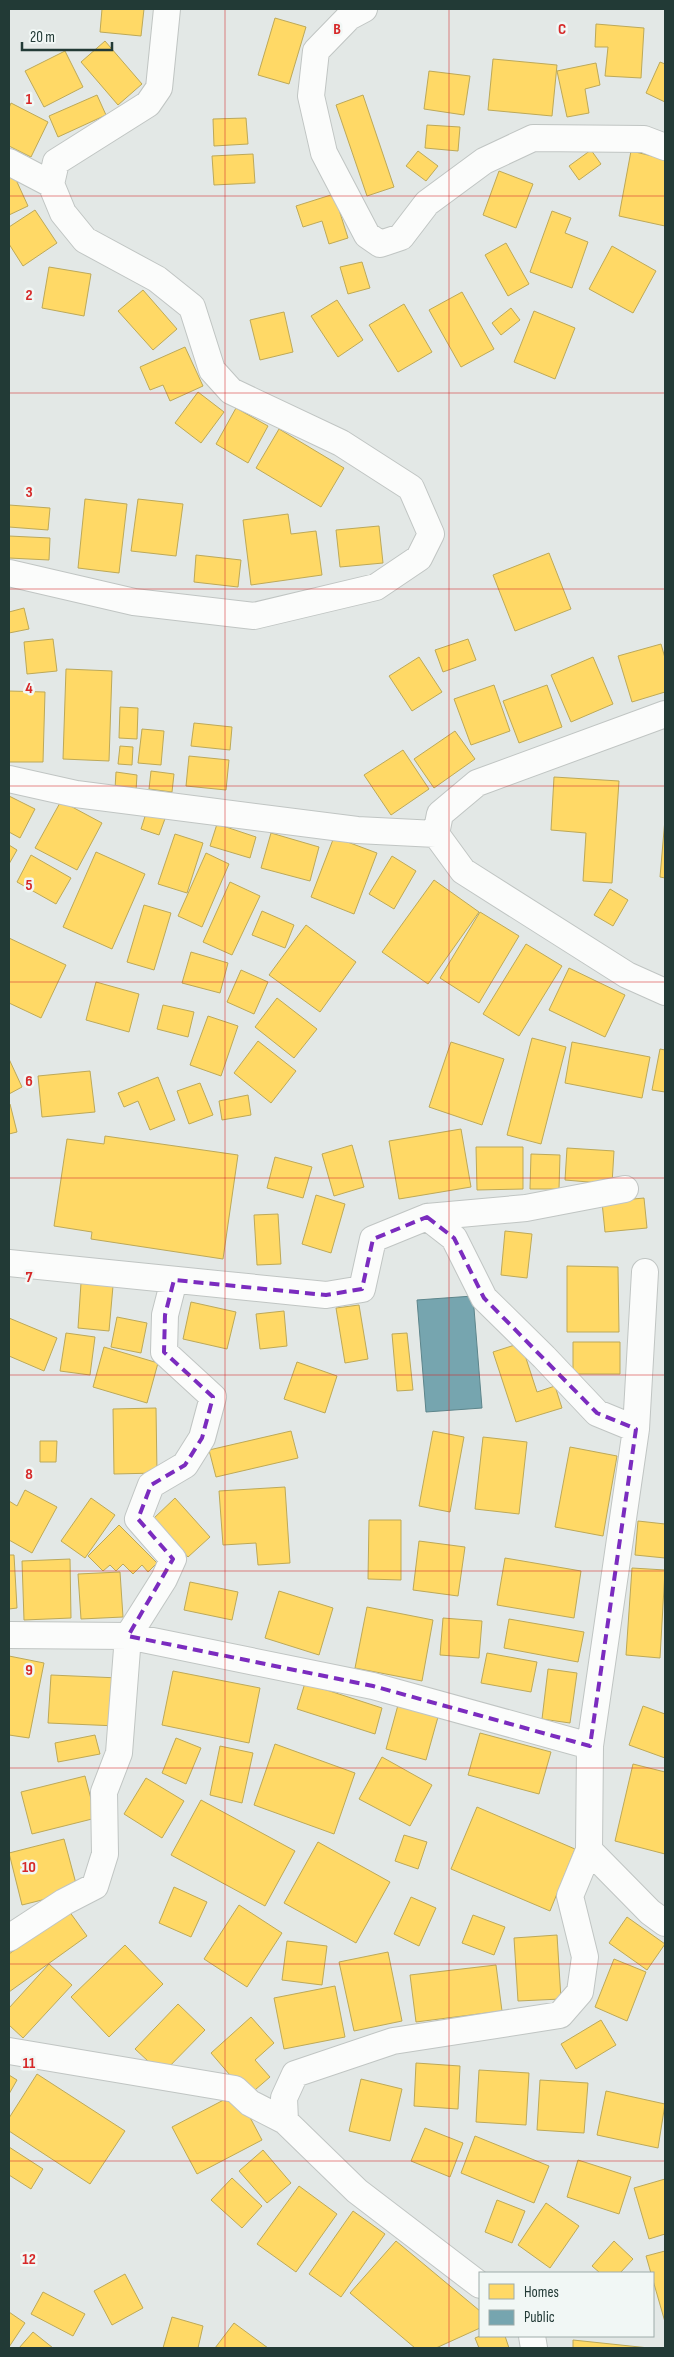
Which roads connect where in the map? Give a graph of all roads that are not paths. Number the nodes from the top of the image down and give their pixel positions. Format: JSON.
{"nodes":[{"id":1,"x":166,"y":9,"type":"edge"},
{"id":2,"x":364,"y":9,"type":"edge"},
{"id":3,"x":665,"y":147,"type":"edge"},
{"id":4,"x":9,"y":162,"type":"edge"},
{"id":5,"x":51,"y":184,"type":"junction"},
{"id":6,"x":9,"y":573,"type":"edge"},
{"id":7,"x":665,"y":714,"type":"edge"},
{"id":8,"x":9,"y":779,"type":"edge"},
{"id":9,"x":436,"y":834,"type":"junction"},
{"id":10,"x":665,"y":992,"type":"edge"},
{"id":11,"x":625,"y":1189,"type":"dead end"},
{"id":12,"x":427,"y":1217,"type":"junction"},
{"id":13,"x":9,"y":1262,"type":"edge"},
{"id":14,"x":645,"y":1272,"type":"dead end"},
{"id":15,"x":174,"y":1280,"type":"junction"},
{"id":16,"x":636,"y":1430,"type":"junction"},
{"id":17,"x":9,"y":1635,"type":"edge"},
{"id":18,"x":128,"y":1636,"type":"junction"},
{"id":19,"x":590,"y":1746,"type":"junction"},
{"id":20,"x":589,"y":1850,"type":"junction"},
{"id":21,"x":665,"y":1923,"type":"edge"},
{"id":22,"x":9,"y":1938,"type":"edge"},
{"id":23,"x":9,"y":2051,"type":"edge"},
{"id":24,"x":285,"y":2121,"type":"junction"},
{"id":25,"x":479,"y":2284,"type":"edge"}],
"edges":[{"from":1,"to":5,"type":"street"},
{"from":2,"to":3,"type":"street"},
{"from":4,"to":5,"type":"street"},
{"from":5,"to":6,"type":"street"},
{"from":7,"to":9,"type":"street"},
{"from":8,"to":9,"type":"street"},
{"from":9,"to":10,"type":"street"},
{"from":11,"to":12,"type":"street"},
{"from":12,"to":15,"type":"street"},
{"from":12,"to":16,"type":"street"},
{"from":13,"to":15,"type":"street"},
{"from":14,"to":16,"type":"street"},
{"from":15,"to":18,"type":"street"},
{"from":16,"to":19,"type":"street"},
{"from":17,"to":18,"type":"street"},
{"from":18,"to":19,"type":"street"},
{"from":18,"to":22,"type":"street"},
{"from":19,"to":20,"type":"street"},
{"from":20,"to":21,"type":"street"},
{"from":20,"to":24,"type":"street"},
{"from":23,"to":24,"type":"street"},
{"from":24,"to":25,"type":"street"}]}
